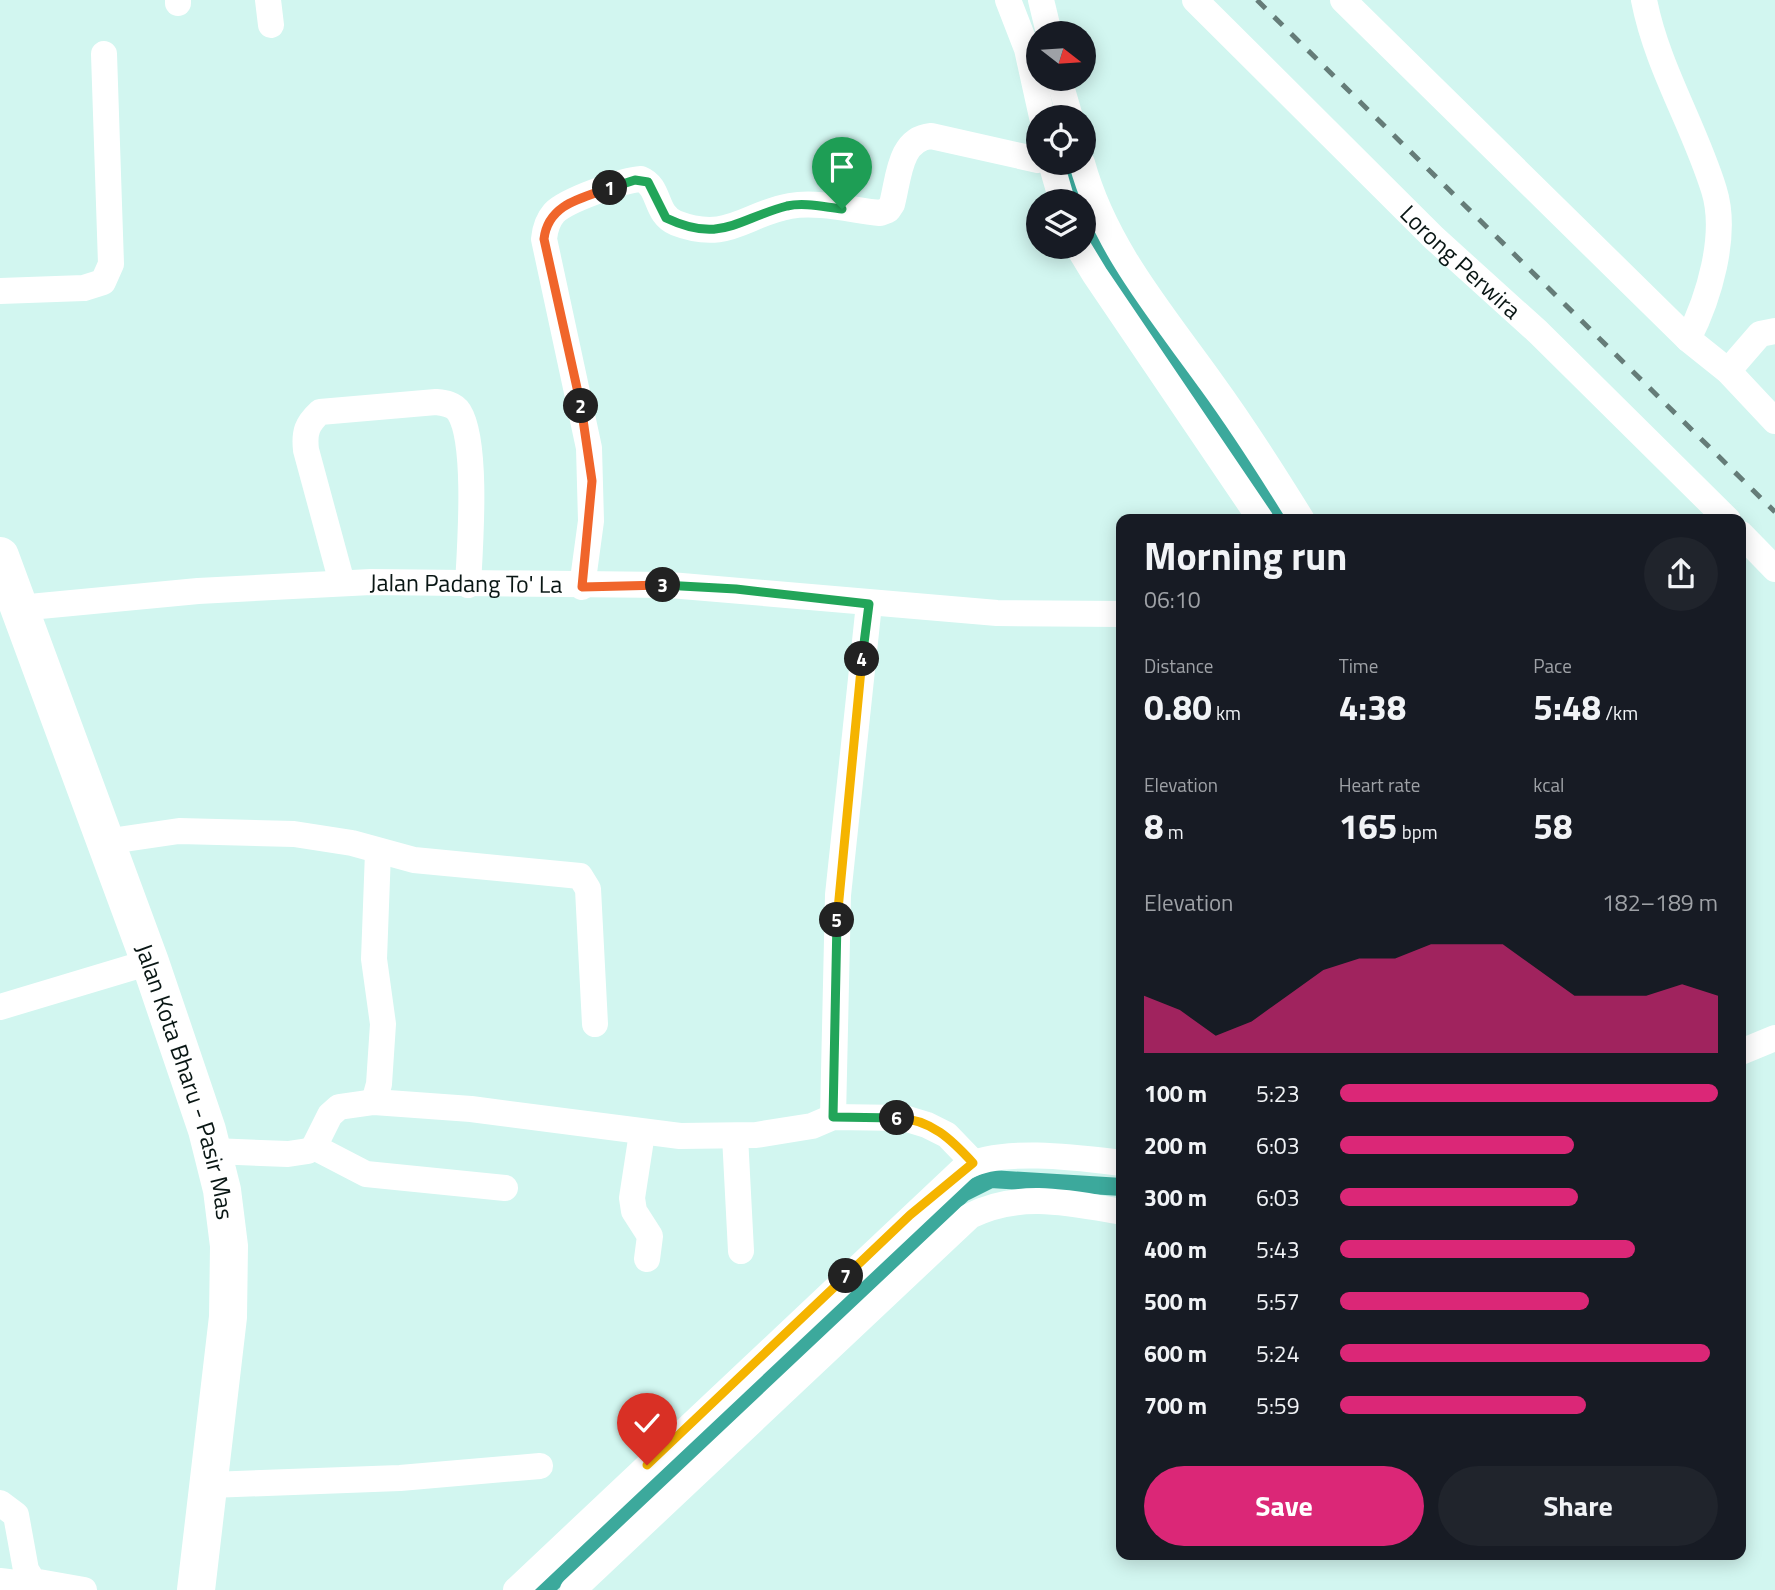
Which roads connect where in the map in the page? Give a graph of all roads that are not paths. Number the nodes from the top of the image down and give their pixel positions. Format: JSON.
{"nodes":[{"id":1,"x":1008,"y":0,"type":"edge"},
{"id":2,"x":1041,"y":0,"type":"edge"},
{"id":3,"x":1195,"y":0,"type":"edge"},
{"id":4,"x":1343,"y":0,"type":"edge"},
{"id":5,"x":1644,"y":0,"type":"edge"},
{"id":6,"x":1046,"y":21,"type":"edge"},
{"id":7,"x":104,"y":54,"type":"dead end"},
{"id":8,"x":1039,"y":105,"type":"edge"},
{"id":9,"x":1026,"y":157,"type":"edge"},
{"id":10,"x":1086,"y":175,"type":"edge"},
{"id":11,"x":1086,"y":259,"type":"edge"},
{"id":12,"x":0,"y":290,"type":"edge"},
{"id":13,"x":1775,"y":331,"type":"edge"},
{"id":14,"x":1688,"y":339,"type":"junction"},
{"id":15,"x":1728,"y":372,"type":"junction"},
{"id":16,"x":1775,"y":421,"type":"edge"},
{"id":17,"x":1257,"y":514,"type":"edge"},
{"id":18,"x":1298,"y":514,"type":"edge"},
{"id":19,"x":1722,"y":514,"type":"edge"},
{"id":20,"x":1746,"y":539,"type":"edge"},
{"id":21,"x":0,"y":556,"type":"edge"},
{"id":22,"x":1775,"y":569,"type":"edge"},
{"id":23,"x":342,"y":583,"type":"junction"},
{"id":24,"x":468,"y":585,"type":"junction"},
{"id":25,"x":582,"y":587,"type":"junction"},
{"id":26,"x":11,"y":601,"type":"edge"},
{"id":27,"x":869,"y":604,"type":"junction"},
{"id":28,"x":1116,"y":614,"type":"edge"},
{"id":29,"x":104,"y":842,"type":"junction"},
{"id":30,"x":378,"y":852,"type":"junction"},
{"id":31,"x":150,"y":962,"type":"junction"},
{"id":32,"x":0,"y":1007,"type":"edge"},
{"id":33,"x":595,"y":1024,"type":"dead end"},
{"id":34,"x":1775,"y":1038,"type":"edge"},
{"id":35,"x":1746,"y":1050,"type":"edge"},
{"id":36,"x":374,"y":1102,"type":"junction"},
{"id":37,"x":833,"y":1117,"type":"junction"},
{"id":38,"x":642,"y":1133,"type":"junction"},
{"id":39,"x":735,"y":1136,"type":"junction"},
{"id":40,"x":314,"y":1147,"type":"junction"},
{"id":41,"x":213,"y":1151,"type":"junction"},
{"id":42,"x":1116,"y":1163,"type":"edge"},
{"id":43,"x":978,"y":1164,"type":"junction"},
{"id":44,"x":505,"y":1188,"type":"dead end"},
{"id":45,"x":989,"y":1203,"type":"junction"},
{"id":46,"x":1116,"y":1211,"type":"edge"},
{"id":47,"x":741,"y":1251,"type":"dead end"},
{"id":48,"x":648,"y":1258,"type":"dead end"},
{"id":49,"x":540,"y":1466,"type":"dead end"},
{"id":50,"x":211,"y":1485,"type":"junction"},
{"id":51,"x":0,"y":1503,"type":"edge"},
{"id":52,"x":0,"y":1581,"type":"edge"},
{"id":53,"x":33,"y":1581,"type":"junction"},
{"id":54,"x":84,"y":1590,"type":"edge"},
{"id":55,"x":196,"y":1590,"type":"edge"},
{"id":56,"x":516,"y":1590,"type":"edge"},
{"id":57,"x":573,"y":1590,"type":"edge"}],
"edges":[{"from":1,"to":8,"type":"street"},
{"from":2,"to":6,"type":"street"},
{"from":3,"to":19,"type":"street","name":"Lorong Perwira"},
{"from":4,"to":14,"type":"street"},
{"from":5,"to":14,"type":"street"},
{"from":7,"to":12,"type":"street"},
{"from":9,"to":25,"type":"street"},
{"from":10,"to":18,"type":"street"},
{"from":11,"to":17,"type":"street"},
{"from":13,"to":15,"type":"street"},
{"from":14,"to":15,"type":"street"},
{"from":15,"to":16,"type":"street"},
{"from":20,"to":22,"type":"street"},
{"from":21,"to":26,"type":"highway","name":"Jalan Kota Bharu - Pasir Mas"},
{"from":23,"to":24,"type":"street","name":"Jalan Padang To' La"},
{"from":23,"to":24,"type":"street"},
{"from":23,"to":26,"type":"street","name":"Jalan Padang To' La"},
{"from":24,"to":25,"type":"street","name":"Jalan Padang To' La"},
{"from":25,"to":27,"type":"street","name":"Jalan Padang To' La"},
{"from":26,"to":29,"type":"highway","name":"Jalan Kota Bharu - Pasir Mas"},
{"from":27,"to":28,"type":"street","name":"Jalan Padang To' La"},
{"from":27,"to":37,"type":"street"},
{"from":29,"to":30,"type":"street"},
{"from":29,"to":31,"type":"highway","name":"Jalan Kota Bharu - Pasir Mas"},
{"from":30,"to":33,"type":"street"},
{"from":30,"to":36,"type":"street"},
{"from":31,"to":32,"type":"street"},
{"from":31,"to":41,"type":"highway","name":"Jalan Kota Bharu - Pasir Mas"},
{"from":34,"to":35,"type":"street"},
{"from":36,"to":38,"type":"street"},
{"from":36,"to":40,"type":"street"},
{"from":37,"to":39,"type":"street"},
{"from":37,"to":43,"type":"street"},
{"from":38,"to":39,"type":"street"},
{"from":38,"to":48,"type":"street"},
{"from":39,"to":47,"type":"street"},
{"from":40,"to":41,"type":"street"},
{"from":40,"to":44,"type":"street"},
{"from":41,"to":50,"type":"highway","name":"Jalan Kota Bharu - Pasir Mas"},
{"from":42,"to":43,"type":"street"},
{"from":43,"to":45,"type":"street"},
{"from":43,"to":56,"type":"street"},
{"from":45,"to":46,"type":"street"},
{"from":45,"to":57,"type":"street"},
{"from":49,"to":50,"type":"street"},
{"from":50,"to":55,"type":"highway","name":"Jalan Kota Bharu - Pasir Mas"},
{"from":51,"to":53,"type":"street"},
{"from":52,"to":53,"type":"street"},
{"from":53,"to":54,"type":"street"}]}
